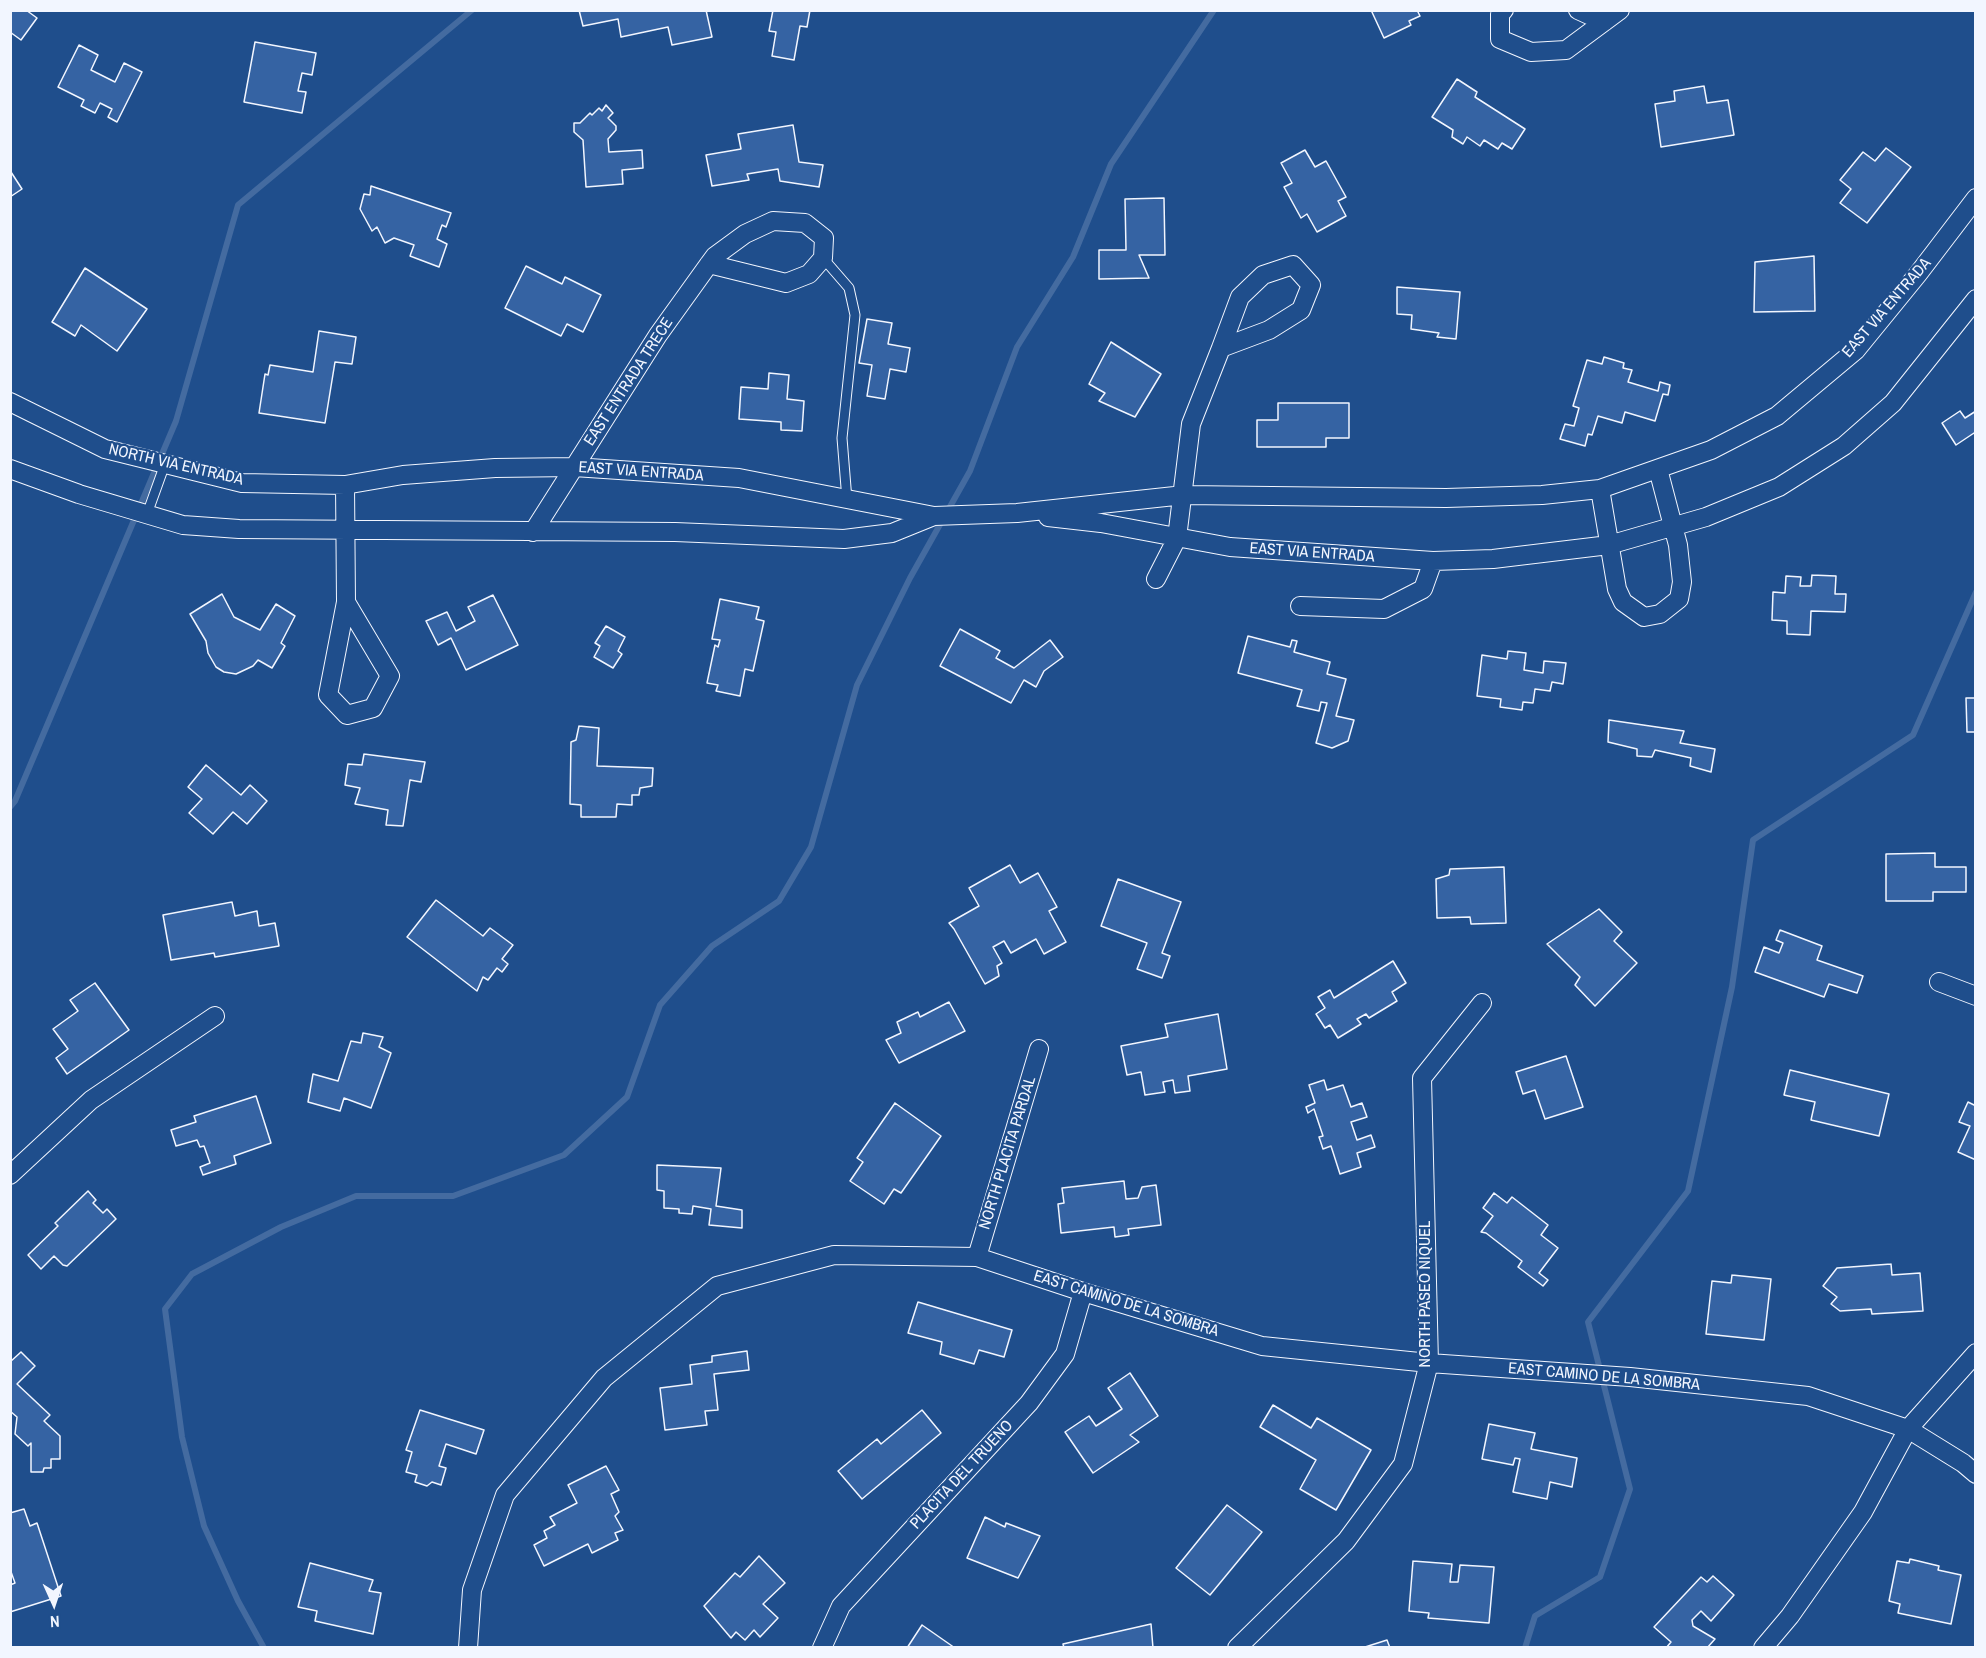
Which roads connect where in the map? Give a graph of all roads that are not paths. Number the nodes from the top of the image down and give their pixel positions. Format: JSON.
{"nodes":[{"id":1,"x":1504,"y":10,"type":"edge"},
{"id":2,"x":1578,"y":10,"type":"edge"},
{"id":3,"x":1620,"y":10,"type":"edge"},
{"id":4,"x":1604,"y":22,"type":"junction"},
{"id":5,"x":1976,"y":198,"type":"edge"},
{"id":6,"x":824,"y":258,"type":"junction"},
{"id":7,"x":709,"y":264,"type":"junction"},
{"id":8,"x":1976,"y":299,"type":"edge"},
{"id":9,"x":1221,"y":348,"type":"junction"},
{"id":10,"x":10,"y":402,"type":"edge"},
{"id":11,"x":165,"y":464,"type":"junction"},
{"id":12,"x":574,"y":467,"type":"junction"},
{"id":13,"x":10,"y":469,"type":"edge"},
{"id":14,"x":1658,"y":469,"type":"junction"},
{"id":15,"x":345,"y":484,"type":"junction"},
{"id":16,"x":1600,"y":489,"type":"junction"},
{"id":17,"x":1184,"y":495,"type":"junction"},
{"id":18,"x":847,"y":500,"type":"junction"},
{"id":19,"x":1017,"y":513,"type":"junction"},
{"id":20,"x":147,"y":514,"type":"junction"},
{"id":21,"x":934,"y":516,"type":"junction"},
{"id":22,"x":1673,"y":527,"type":"junction"},
{"id":23,"x":345,"y":529,"type":"junction"},
{"id":24,"x":533,"y":532,"type":"junction"},
{"id":25,"x":1177,"y":538,"type":"junction"},
{"id":26,"x":1609,"y":545,"type":"junction"},
{"id":27,"x":1433,"y":561,"type":"junction"},
{"id":28,"x":1156,"y":579,"type":"dead end"},
{"id":29,"x":346,"y":602,"type":"junction"},
{"id":30,"x":1300,"y":606,"type":"dead end"},
{"id":31,"x":1939,"y":982,"type":"dead end"},
{"id":32,"x":1976,"y":996,"type":"edge"},
{"id":33,"x":1482,"y":1003,"type":"dead end"},
{"id":34,"x":214,"y":1016,"type":"dead end"},
{"id":35,"x":1040,"y":1049,"type":"dead end"},
{"id":36,"x":10,"y":1175,"type":"edge"},
{"id":37,"x":977,"y":1257,"type":"junction"},
{"id":38,"x":1083,"y":1292,"type":"junction"},
{"id":39,"x":1976,"y":1353,"type":"edge"},
{"id":40,"x":1429,"y":1363,"type":"junction"},
{"id":41,"x":1908,"y":1429,"type":"junction"},
{"id":42,"x":1976,"y":1474,"type":"edge"},
{"id":43,"x":468,"y":1647,"type":"edge"},
{"id":44,"x":822,"y":1647,"type":"edge"},
{"id":45,"x":1237,"y":1647,"type":"edge"},
{"id":46,"x":1763,"y":1647,"type":"edge"}],
"edges":[{"from":1,"to":4,"type":"street"},
{"from":2,"to":4,"type":"street"},
{"from":3,"to":4,"type":"street"},
{"from":5,"to":14,"type":"street","name":"EAST VIA ENTRADA"},
{"from":6,"to":7,"type":"street"},
{"from":6,"to":7,"type":"street","name":"EAST ENTRADA TRECE"},
{"from":6,"to":18,"type":"lane"},
{"from":7,"to":12,"type":"street","name":"EAST ENTRADA TRECE"},
{"from":8,"to":22,"type":"street","name":"EAST VIA ENTRADA"},
{"from":9,"to":9,"type":"street"},
{"from":9,"to":17,"type":"street"},
{"from":10,"to":11,"type":"street","name":"NORTH VIA ENTRADA"},
{"from":11,"to":15,"type":"street","name":"NORTH VIA ENTRADA"},
{"from":11,"to":20,"type":"lane"},
{"from":12,"to":15,"type":"street","name":"EAST VIA ENTRADA"},
{"from":12,"to":18,"type":"street","name":"EAST VIA ENTRADA"},
{"from":12,"to":24,"type":"street","name":"EAST ENTRADA TRECE"},
{"from":13,"to":20,"type":"street"},
{"from":14,"to":16,"type":"street","name":"EAST VIA ENTRADA"},
{"from":14,"to":22,"type":"street"},
{"from":15,"to":23,"type":"street"},
{"from":16,"to":17,"type":"street","name":"EAST VIA ENTRADA"},
{"from":16,"to":26,"type":"street"},
{"from":17,"to":19,"type":"street","name":"EAST VIA ENTRADA"},
{"from":17,"to":25,"type":"street"},
{"from":18,"to":21,"type":"street","name":"EAST VIA ENTRADA"},
{"from":19,"to":21,"type":"street","name":"EAST VIA ENTRADA"},
{"from":19,"to":25,"type":"street","name":"EAST VIA ENTRADA"},
{"from":20,"to":23,"type":"street"},
{"from":21,"to":24,"type":"street","name":"EAST VIA ENTRADA"},
{"from":22,"to":26,"type":"street","name":"EAST VIA ENTRADA"},
{"from":22,"to":26,"type":"street"},
{"from":23,"to":24,"type":"street","name":"EAST VIA ENTRADA"},
{"from":23,"to":29,"type":"street"},
{"from":25,"to":27,"type":"street","name":"EAST VIA ENTRADA"},
{"from":25,"to":28,"type":"street"},
{"from":26,"to":27,"type":"street","name":"EAST VIA ENTRADA"},
{"from":27,"to":30,"type":"street"},
{"from":29,"to":29,"type":"street"},
{"from":31,"to":32,"type":"street"},
{"from":33,"to":40,"type":"street","name":"NORTH PASEO NIQUEL"},
{"from":34,"to":36,"type":"street"},
{"from":35,"to":37,"type":"street","name":"NORTH PLACITA PARDAL"},
{"from":37,"to":38,"type":"street","name":"EAST CAMINO DE LA SOMBRA"},
{"from":37,"to":43,"type":"street","name":"EAST CAMINO DE LA SOMBRA"},
{"from":38,"to":40,"type":"street","name":"EAST CAMINO DE LA SOMBRA"},
{"from":38,"to":44,"type":"street","name":"PLACITA DEL TRUENO"},
{"from":39,"to":41,"type":"street"},
{"from":40,"to":41,"type":"street","name":"EAST CAMINO DE LA SOMBRA"},
{"from":40,"to":45,"type":"street","name":"NORTH PASEO NIQUEL"},
{"from":41,"to":42,"type":"street","name":"EAST CAMINO DE LA SOMBRA"},
{"from":41,"to":46,"type":"street"}]}
